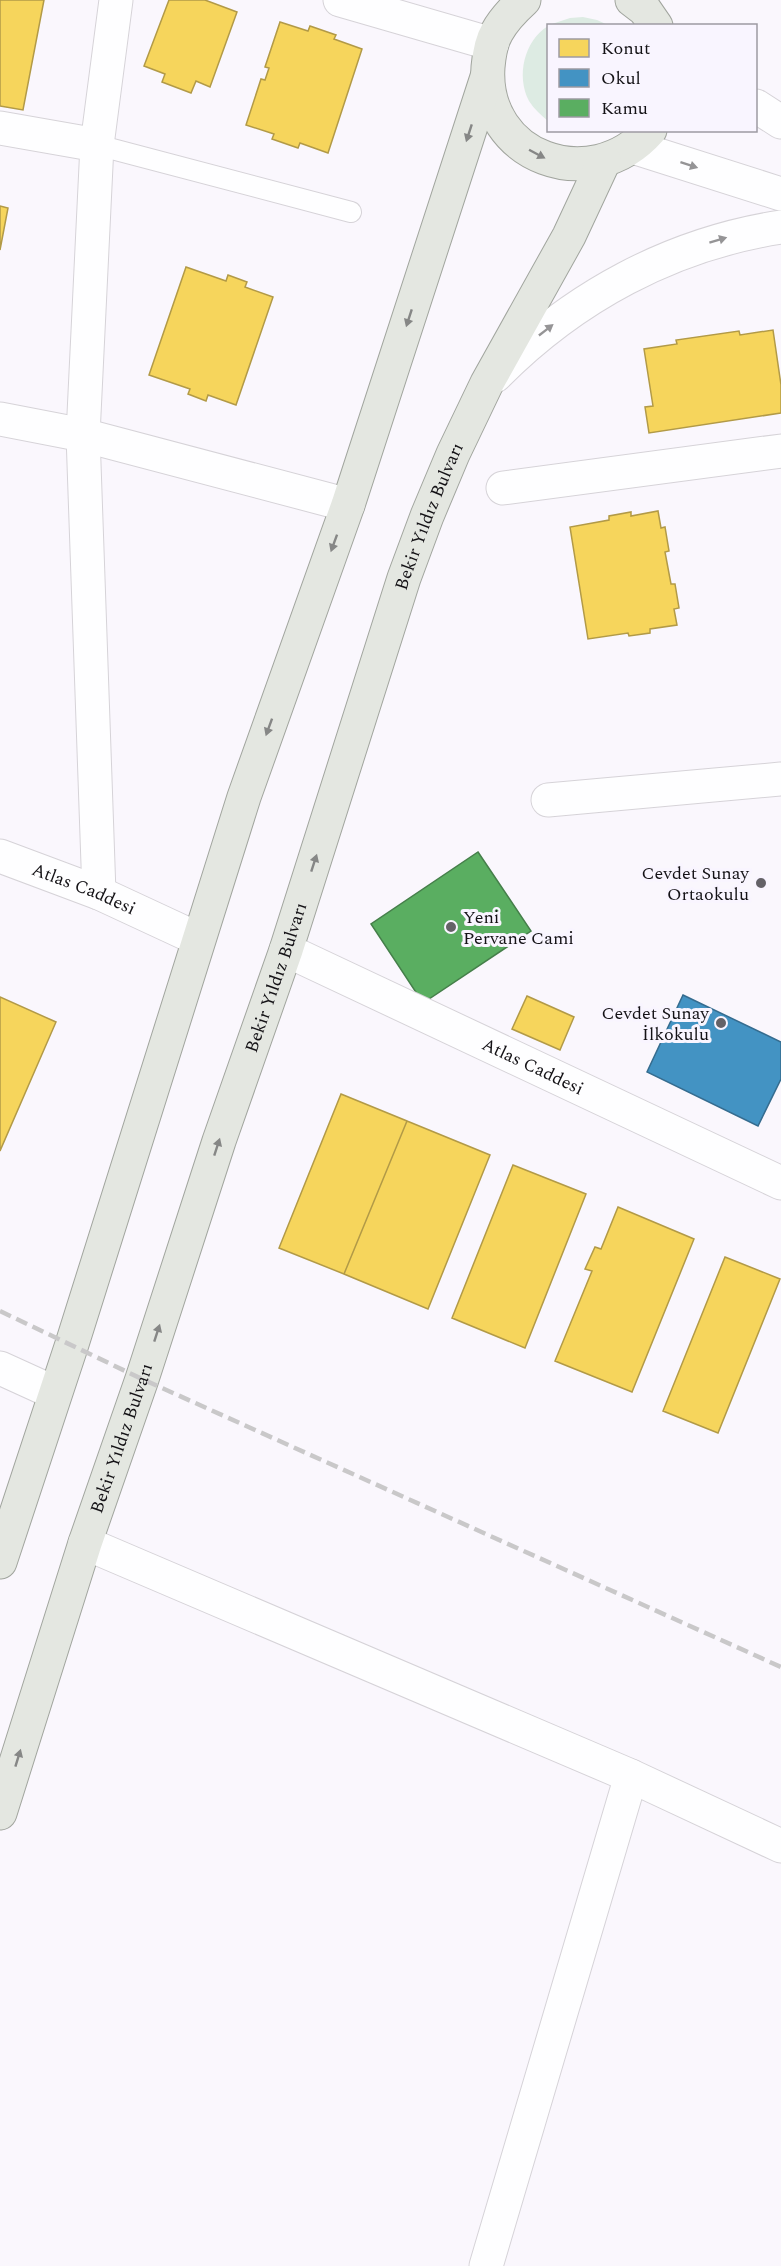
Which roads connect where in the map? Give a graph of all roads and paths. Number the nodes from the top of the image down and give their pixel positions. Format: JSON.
{"nodes":[{"id":1,"x":116,"y":0,"type":"edge"},
{"id":2,"x":340,"y":0,"type":"edge"},
{"id":3,"x":632,"y":0,"type":"edge"},
{"id":4,"x":660,"y":0,"type":"edge"},
{"id":5,"x":514,"y":5,"type":"edge"},
{"id":6,"x":656,"y":24,"type":"edge"},
{"id":7,"x":657,"y":24,"type":"edge"},
{"id":8,"x":492,"y":44,"type":"junction"},
{"id":9,"x":487,"y":77,"type":"junction"},
{"id":10,"x":757,"y":107,"type":"edge"},
{"id":11,"x":781,"y":122,"type":"edge"},
{"id":12,"x":0,"y":128,"type":"edge"},
{"id":13,"x":642,"y":139,"type":"edge"},
{"id":14,"x":97,"y":145,"type":"junction"},
{"id":15,"x":604,"y":161,"type":"junction"},
{"id":16,"x":781,"y":194,"type":"edge"},
{"id":17,"x":351,"y":212,"type":"dead end"},
{"id":18,"x":781,"y":227,"type":"edge"},
{"id":19,"x":487,"y":384,"type":"junction"},
{"id":20,"x":0,"y":419,"type":"edge"},
{"id":21,"x":83,"y":435,"type":"junction"},
{"id":22,"x":781,"y":451,"type":"edge"},
{"id":23,"x":503,"y":488,"type":"dead end"},
{"id":24,"x":348,"y":504,"type":"junction"},
{"id":25,"x":781,"y":779,"type":"edge"},
{"id":26,"x":548,"y":800,"type":"dead end"},
{"id":27,"x":0,"y":856,"type":"edge"},
{"id":28,"x":99,"y":893,"type":"junction"},
{"id":29,"x":198,"y":939,"type":"junction"},
{"id":30,"x":286,"y":950,"type":"junction"},
{"id":31,"x":781,"y":1183,"type":"edge"},
{"id":32,"x":0,"y":1368,"type":"edge"},
{"id":33,"x":55,"y":1393,"type":"junction"},
{"id":34,"x":85,"y":1543,"type":"junction"},
{"id":35,"x":0,"y":1562,"type":"edge"},
{"id":36,"x":631,"y":1776,"type":"junction"},
{"id":37,"x":0,"y":1814,"type":"edge"},
{"id":38,"x":781,"y":1846,"type":"edge"},
{"id":39,"x":486,"y":2266,"type":"edge"}],
"edges":[{"from":1,"to":14,"type":"street"},
{"from":2,"to":8,"type":"street"},
{"from":3,"to":6,"type":"main road"},
{"from":4,"to":7,"type":"main road"},
{"from":5,"to":8,"type":"main road"},
{"from":8,"to":9,"type":"main road"},
{"from":9,"to":15,"type":"main road","one_way":true},
{"from":9,"to":24,"type":"main road","one_way":true},
{"from":10,"to":11,"type":"street"},
{"from":12,"to":14,"type":"street"},
{"from":13,"to":15,"type":"main road"},
{"from":13,"to":16,"type":"street","one_way":true},
{"from":14,"to":17,"type":"lane"},
{"from":14,"to":21,"type":"street"},
{"from":15,"to":19,"type":"main road","name":"Bekir Yıldız Bulvarı"},
{"from":19,"to":18,"type":"street","one_way":true},
{"from":30,"to":19,"type":"main road","name":"Bekir Yıldız Bulvarı","one_way":true},
{"from":20,"to":21,"type":"street"},
{"from":21,"to":24,"type":"street"},
{"from":21,"to":28,"type":"street"},
{"from":22,"to":23,"type":"street"},
{"from":24,"to":29,"type":"main road","one_way":true},
{"from":25,"to":26,"type":"street"},
{"from":27,"to":28,"type":"street","name":"Atlas Caddesi"},
{"from":28,"to":29,"type":"street","name":"Atlas Caddesi"},
{"from":29,"to":33,"type":"main road"},
{"from":30,"to":31,"type":"street","name":"Atlas Caddesi"},
{"from":34,"to":30,"type":"main road","name":"Bekir Yıldız Bulvarı","one_way":true},
{"from":32,"to":33,"type":"street"},
{"from":33,"to":35,"type":"main road"},
{"from":34,"to":36,"type":"street"},
{"from":37,"to":34,"type":"main road","name":"Bekir Yıldız Bulvarı","one_way":true},
{"from":36,"to":38,"type":"street"},
{"from":36,"to":39,"type":"street"}]}
